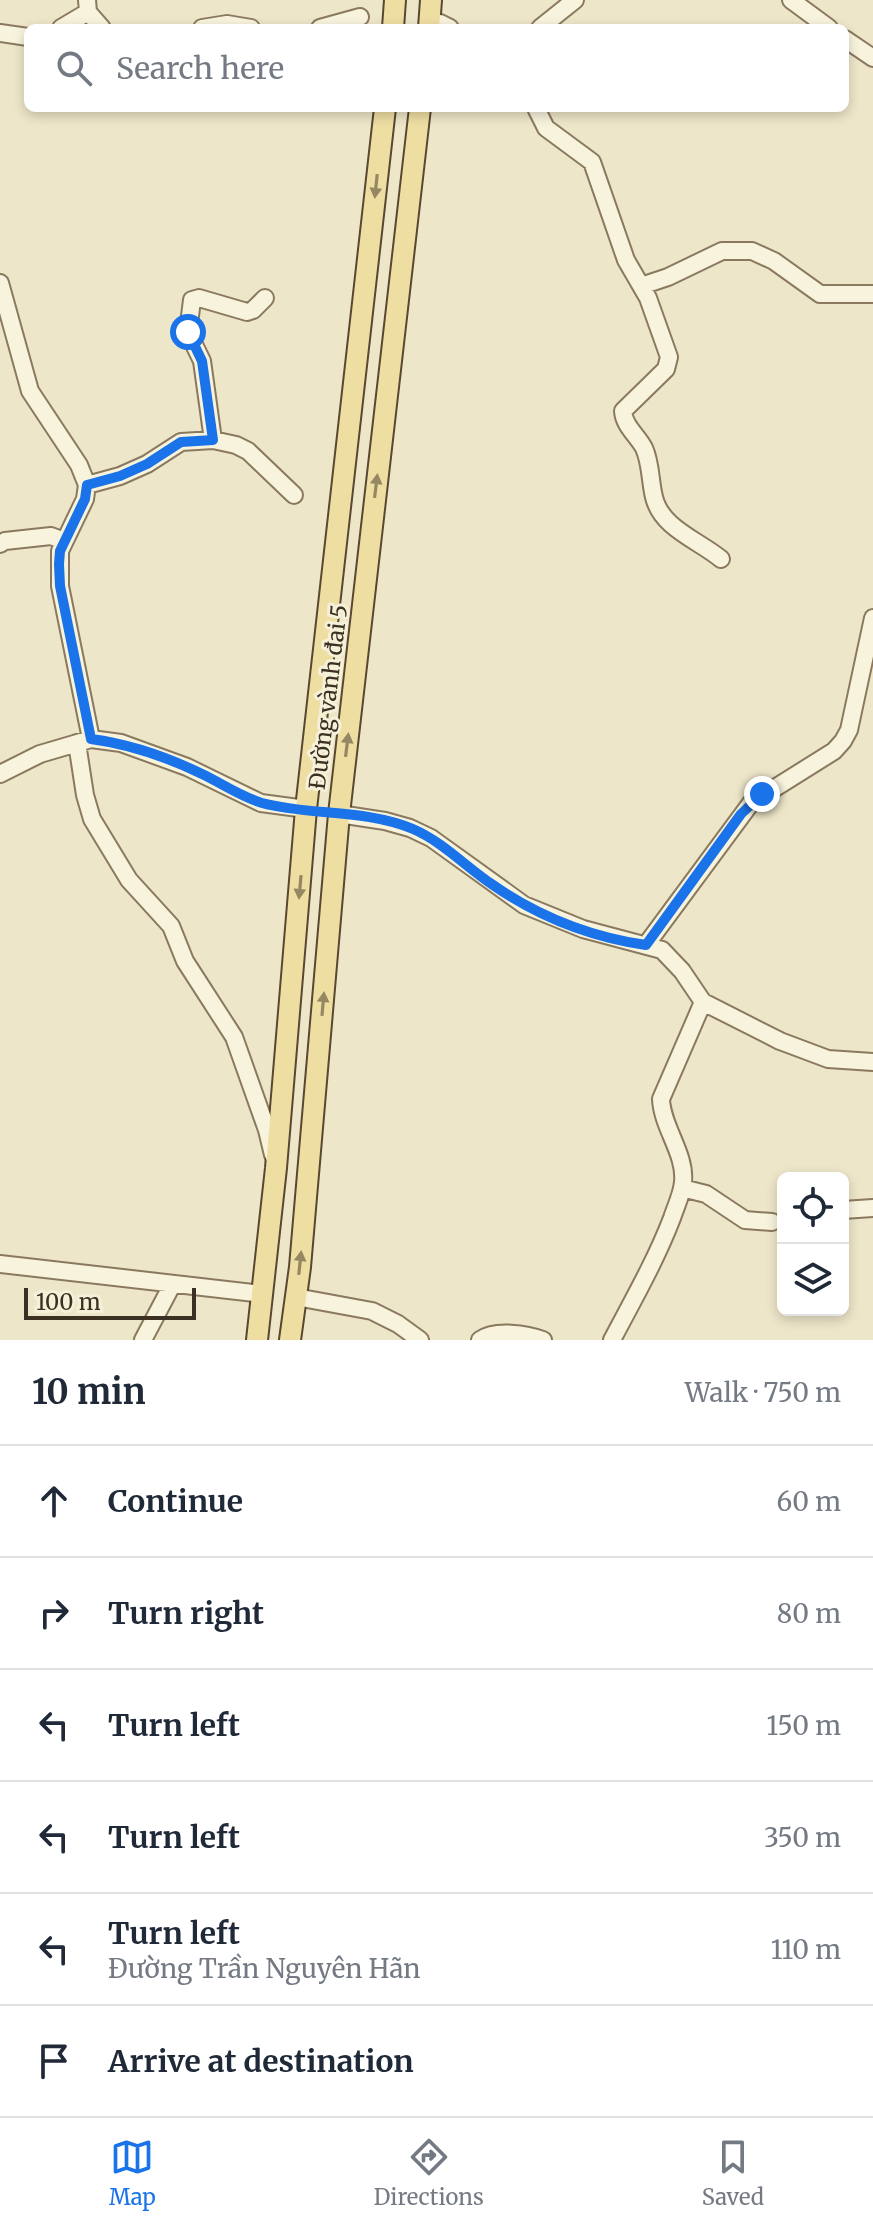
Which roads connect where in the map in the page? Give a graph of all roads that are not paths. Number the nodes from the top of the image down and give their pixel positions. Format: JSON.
{"nodes":[{"id":1,"x":395,"y":0,"type":"edge"},
{"id":2,"x":431,"y":0,"type":"edge"},
{"id":3,"x":575,"y":0,"type":"edge"},
{"id":4,"x":791,"y":0,"type":"edge"},
{"id":5,"x":88,"y":6,"type":"edge"},
{"id":6,"x":360,"y":17,"type":"dead end"},
{"id":7,"x":66,"y":24,"type":"edge"},
{"id":8,"x":99,"y":24,"type":"edge"},
{"id":9,"x":335,"y":24,"type":"edge"},
{"id":10,"x":393,"y":24,"type":"edge"},
{"id":11,"x":438,"y":24,"type":"edge"},
{"id":12,"x":545,"y":24,"type":"edge"},
{"id":13,"x":824,"y":24,"type":"edge"},
{"id":14,"x":0,"y":33,"type":"edge"},
{"id":15,"x":24,"y":36,"type":"edge"},
{"id":16,"x":849,"y":42,"type":"edge"},
{"id":17,"x":873,"y":58,"type":"edge"},
{"id":18,"x":385,"y":112,"type":"edge"},
{"id":19,"x":420,"y":112,"type":"edge"},
{"id":20,"x":538,"y":112,"type":"edge"},
{"id":21,"x":0,"y":283,"type":"edge"},
{"id":22,"x":641,"y":286,"type":"junction"},
{"id":23,"x":873,"y":294,"type":"edge"},
{"id":24,"x":265,"y":298,"type":"dead end"},
{"id":25,"x":213,"y":440,"type":"junction"},
{"id":26,"x":87,"y":485,"type":"junction"},
{"id":27,"x":294,"y":495,"type":"dead end"},
{"id":28,"x":64,"y":541,"type":"junction"},
{"id":29,"x":0,"y":544,"type":"edge"},
{"id":30,"x":721,"y":559,"type":"dead end"},
{"id":31,"x":873,"y":618,"type":"edge"},
{"id":32,"x":871,"y":641,"type":"edge"},
{"id":33,"x":84,"y":741,"type":"junction"},
{"id":34,"x":0,"y":774,"type":"edge"},
{"id":35,"x":306,"y":809,"type":"junction"},
{"id":36,"x":339,"y":814,"type":"junction"},
{"id":37,"x":646,"y":945,"type":"junction"},
{"id":38,"x":703,"y":1002,"type":"junction"},
{"id":39,"x":873,"y":1062,"type":"edge"},
{"id":40,"x":276,"y":1168,"type":"junction"},
{"id":41,"x":682,"y":1188,"type":"junction"},
{"id":42,"x":873,"y":1208,"type":"edge"},
{"id":43,"x":849,"y":1210,"type":"edge"},
{"id":44,"x":772,"y":1222,"type":"dead end"},
{"id":45,"x":0,"y":1264,"type":"edge"},
{"id":46,"x":172,"y":1285,"type":"junction"},
{"id":47,"x":263,"y":1294,"type":"junction"},
{"id":48,"x":296,"y":1297,"type":"junction"},
{"id":49,"x":143,"y":1340,"type":"edge"},
{"id":50,"x":257,"y":1340,"type":"edge"},
{"id":51,"x":290,"y":1340,"type":"edge"},
{"id":52,"x":420,"y":1340,"type":"edge"},
{"id":53,"x":480,"y":1340,"type":"edge"},
{"id":54,"x":543,"y":1340,"type":"edge"},
{"id":55,"x":612,"y":1340,"type":"edge"}],
"edges":[{"from":1,"to":10,"type":"main road"},
{"from":2,"to":11,"type":"main road"},
{"from":3,"to":12,"type":"street"},
{"from":4,"to":13,"type":"street"},
{"from":5,"to":7,"type":"street"},
{"from":5,"to":8,"type":"street"},
{"from":6,"to":9,"type":"street"},
{"from":14,"to":15,"type":"street"},
{"from":16,"to":17,"type":"street"},
{"from":18,"to":35,"type":"main road","name":"Đường vành đai 5","one_way":true},
{"from":36,"to":19,"type":"main road","name":"Đường vành đai 5","one_way":true},
{"from":20,"to":22,"type":"street"},
{"from":21,"to":26,"type":"street"},
{"from":22,"to":23,"type":"street"},
{"from":22,"to":30,"type":"street"},
{"from":24,"to":25,"type":"street"},
{"from":25,"to":26,"type":"street"},
{"from":25,"to":27,"type":"street"},
{"from":26,"to":28,"type":"street"},
{"from":28,"to":29,"type":"street"},
{"from":28,"to":33,"type":"street"},
{"from":31,"to":32,"type":"street"},
{"from":32,"to":37,"type":"street"},
{"from":33,"to":34,"type":"street"},
{"from":33,"to":35,"type":"street"},
{"from":33,"to":40,"type":"street"},
{"from":35,"to":36,"type":"main road"},
{"from":35,"to":40,"type":"main road","name":"Đường vành đai 5","one_way":true},
{"from":36,"to":37,"type":"street"},
{"from":48,"to":36,"type":"main road","name":"Đường vành đai 5","one_way":true},
{"from":37,"to":38,"type":"street"},
{"from":38,"to":39,"type":"street"},
{"from":38,"to":41,"type":"street"},
{"from":40,"to":47,"type":"main road","name":"Đường vành đai 5"},
{"from":41,"to":44,"type":"street"},
{"from":41,"to":55,"type":"street"},
{"from":42,"to":43,"type":"street"},
{"from":45,"to":46,"type":"street"},
{"from":46,"to":47,"type":"street"},
{"from":46,"to":49,"type":"street"},
{"from":47,"to":50,"type":"main road","name":"Đường vành đai 5"},
{"from":48,"to":51,"type":"main road","name":"Đường vành đai 5"},
{"from":48,"to":52,"type":"street"},
{"from":53,"to":54,"type":"street"}]}
